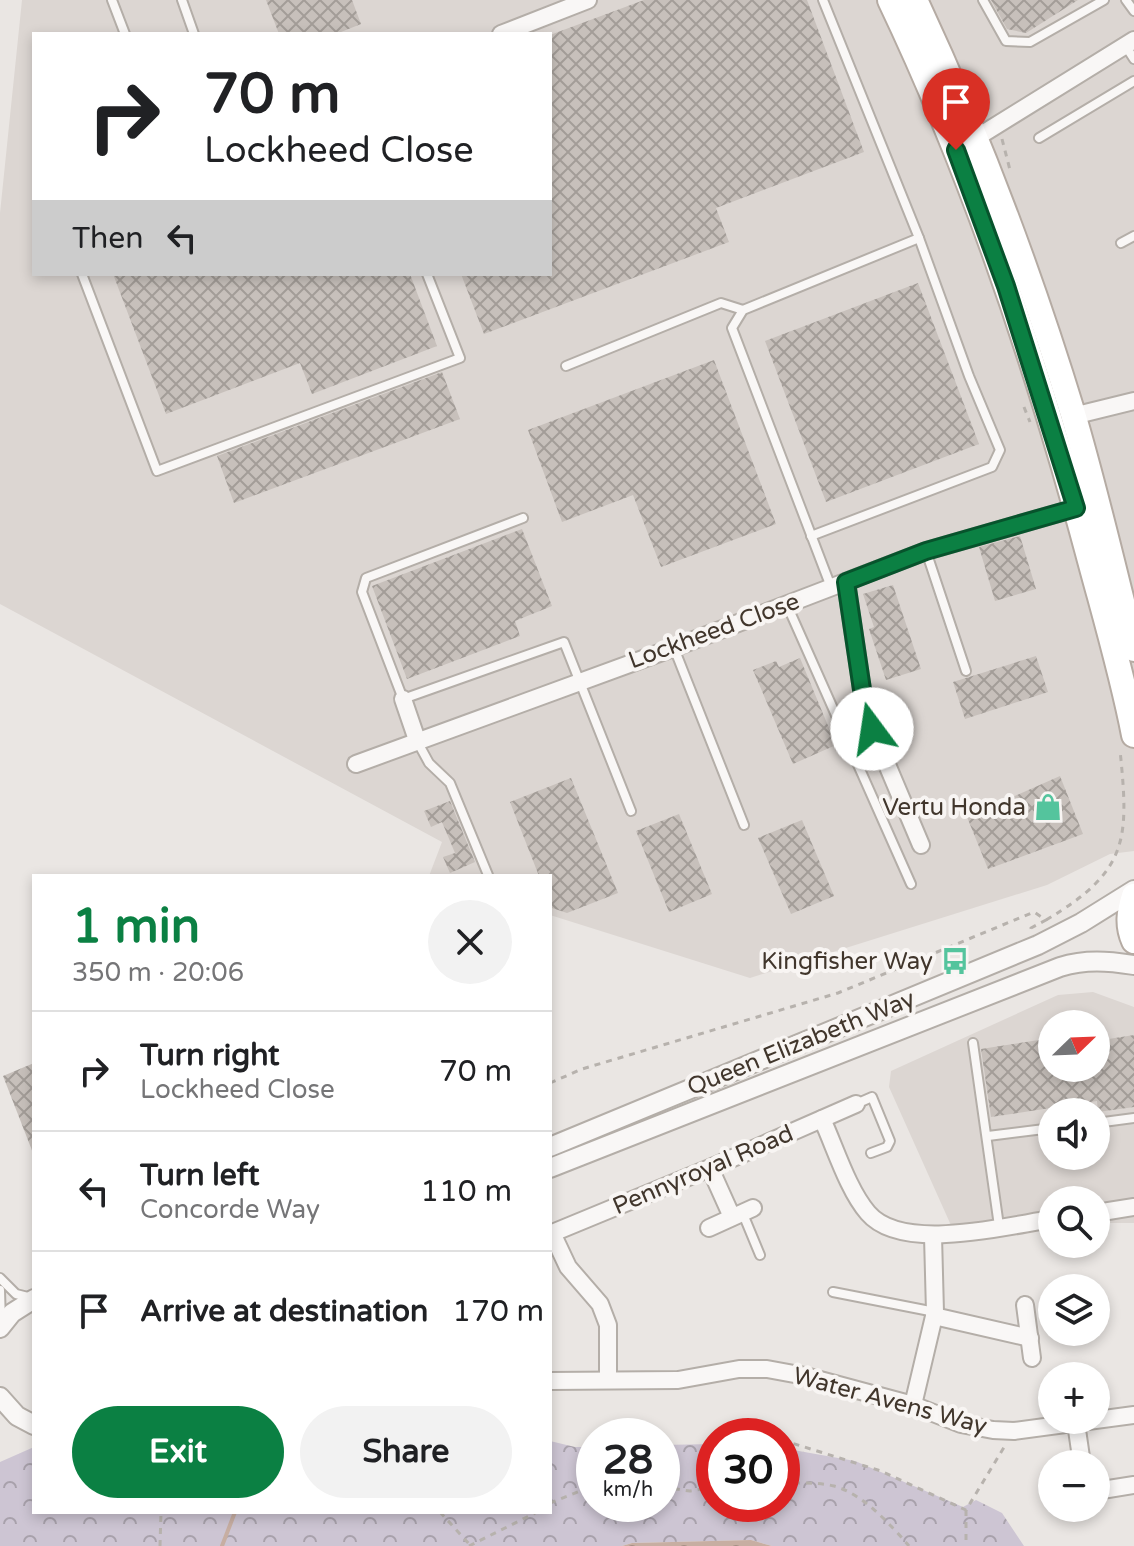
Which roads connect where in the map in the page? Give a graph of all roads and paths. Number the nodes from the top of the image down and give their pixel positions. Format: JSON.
{"nodes":[{"id":1,"x":112,"y":0,"type":"edge"},
{"id":2,"x":182,"y":0,"type":"edge"},
{"id":3,"x":588,"y":0,"type":"edge"},
{"id":4,"x":823,"y":0,"type":"edge"},
{"id":5,"x":890,"y":0,"type":"edge"},
{"id":6,"x":915,"y":0,"type":"edge"},
{"id":7,"x":983,"y":0,"type":"edge"},
{"id":8,"x":1104,"y":0,"type":"edge"},
{"id":9,"x":1126,"y":0,"type":"edge"},
{"id":10,"x":1134,"y":11,"type":"edge"},
{"id":11,"x":124,"y":32,"type":"edge"},
{"id":12,"x":193,"y":32,"type":"edge"},
{"id":13,"x":506,"y":32,"type":"edge"},
{"id":14,"x":1131,"y":48,"type":"edge"},
{"id":15,"x":1134,"y":81,"type":"edge"},
{"id":16,"x":976,"y":138,"type":"junction"},
{"id":17,"x":1039,"y":138,"type":"dead end"},
{"id":18,"x":1134,"y":236,"type":"edge"},
{"id":19,"x":919,"y":238,"type":"junction"},
{"id":20,"x":1121,"y":243,"type":"dead end"},
{"id":21,"x":83,"y":276,"type":"edge"},
{"id":22,"x":428,"y":276,"type":"edge"},
{"id":23,"x":743,"y":310,"type":"junction"},
{"id":24,"x":566,"y":366,"type":"dead end"},
{"id":25,"x":1134,"y":401,"type":"edge"},
{"id":26,"x":1023,"y":404,"type":"dead end"},
{"id":27,"x":1073,"y":416,"type":"junction"},
{"id":28,"x":1033,"y":429,"type":"dead end"},
{"id":29,"x":1076,"y":508,"type":"junction"},
{"id":30,"x":523,"y":518,"type":"dead end"},
{"id":31,"x":811,"y":536,"type":"junction"},
{"id":32,"x":926,"y":551,"type":"junction"},
{"id":33,"x":839,"y":585,"type":"junction"},
{"id":34,"x":787,"y":605,"type":"junction"},
{"id":35,"x":673,"y":648,"type":"junction"},
{"id":36,"x":1134,"y":649,"type":"edge"},
{"id":37,"x":966,"y":671,"type":"dead end"},
{"id":38,"x":580,"y":680,"type":"junction"},
{"id":39,"x":403,"y":699,"type":"junction"},
{"id":40,"x":1127,"y":738,"type":"edge"},
{"id":41,"x":417,"y":740,"type":"junction"},
{"id":42,"x":356,"y":764,"type":"dead end"},
{"id":43,"x":631,"y":811,"type":"dead end"},
{"id":44,"x":744,"y":825,"type":"dead end"},
{"id":45,"x":921,"y":845,"type":"dead end"},
{"id":46,"x":488,"y":874,"type":"edge"},
{"id":47,"x":911,"y":884,"type":"dead end"},
{"id":48,"x":1134,"y":893,"type":"edge"},
{"id":49,"x":1046,"y":920,"type":"junction"},
{"id":50,"x":1031,"y":928,"type":"dead end"},
{"id":51,"x":1134,"y":941,"type":"edge"},
{"id":52,"x":1134,"y":965,"type":"edge"},
{"id":53,"x":973,"y":1043,"type":"dead end"},
{"id":54,"x":552,"y":1082,"type":"edge"},
{"id":55,"x":856,"y":1104,"type":"joint"},
{"id":56,"x":1134,"y":1118,"type":"edge"},
{"id":57,"x":822,"y":1119,"type":"junction"},
{"id":58,"x":1110,"y":1121,"type":"edge"},
{"id":59,"x":1038,"y":1130,"type":"edge"},
{"id":60,"x":988,"y":1136,"type":"junction"},
{"id":61,"x":552,"y":1146,"type":"edge"},
{"id":62,"x":871,"y":1153,"type":"dead end"},
{"id":63,"x":552,"y":1167,"type":"edge"},
{"id":64,"x":710,"y":1168,"type":"junction"},
{"id":65,"x":1134,"y":1207,"type":"edge"},
{"id":66,"x":1110,"y":1211,"type":"edge"},
{"id":67,"x":742,"y":1213,"type":"junction"},
{"id":68,"x":1038,"y":1221,"type":"edge"},
{"id":69,"x":999,"y":1226,"type":"junction"},
{"id":70,"x":709,"y":1228,"type":"dead end"},
{"id":71,"x":552,"y":1233,"type":"edge"},
{"id":72,"x":552,"y":1235,"type":"edge"},
{"id":73,"x":933,"y":1236,"type":"junction"},
{"id":74,"x":760,"y":1255,"type":"dead end"},
{"id":75,"x":0,"y":1278,"type":"edge"},
{"id":76,"x":0,"y":1290,"type":"edge"},
{"id":77,"x":833,"y":1292,"type":"dead end"},
{"id":78,"x":32,"y":1298,"type":"edge"},
{"id":79,"x":32,"y":1300,"type":"edge"},
{"id":80,"x":1025,"y":1305,"type":"dead end"},
{"id":81,"x":934,"y":1314,"type":"junction"},
{"id":82,"x":0,"y":1328,"type":"edge"},
{"id":83,"x":1030,"y":1338,"type":"junction"},
{"id":84,"x":1032,"y":1358,"type":"dead end"},
{"id":85,"x":608,"y":1380,"type":"junction"},
{"id":86,"x":552,"y":1381,"type":"edge"},
{"id":87,"x":0,"y":1397,"type":"edge"},
{"id":88,"x":913,"y":1405,"type":"junction"},
{"id":89,"x":1134,"y":1415,"type":"edge"},
{"id":90,"x":8,"y":1418,"type":"edge"},
{"id":91,"x":1110,"y":1418,"type":"edge"},
{"id":92,"x":32,"y":1424,"type":"edge"},
{"id":93,"x":1038,"y":1428,"type":"edge"},
{"id":94,"x":1014,"y":1431,"type":"junction"},
{"id":95,"x":800,"y":1446,"type":"edge"},
{"id":96,"x":800,"y":1483,"type":"edge"},
{"id":97,"x":1134,"y":1485,"type":"edge"},
{"id":98,"x":1110,"y":1489,"type":"edge"},
{"id":99,"x":576,"y":1493,"type":"edge"},
{"id":100,"x":552,"y":1502,"type":"edge"},
{"id":101,"x":966,"y":1510,"type":"junction"},
{"id":102,"x":161,"y":1514,"type":"edge"},
{"id":103,"x":442,"y":1514,"type":"edge"},
{"id":104,"x":533,"y":1514,"type":"edge"},
{"id":105,"x":469,"y":1545,"type":"edge"},
{"id":106,"x":160,"y":1546,"type":"edge"},
{"id":107,"x":909,"y":1546,"type":"edge"},
{"id":108,"x":966,"y":1546,"type":"edge"}],
"edges":[{"from":1,"to":11,"type":"lane"},
{"from":2,"to":12,"type":"lane"},
{"from":3,"to":13,"type":"street"},
{"from":4,"to":19,"type":"lane"},
{"from":5,"to":29,"type":"main road"},
{"from":6,"to":16,"type":"main road"},
{"from":7,"to":8,"type":"lane"},
{"from":9,"to":10,"type":"lane"},
{"from":14,"to":16,"type":"street"},
{"from":15,"to":17,"type":"lane"},
{"from":16,"to":27,"type":"main road"},
{"from":18,"to":20,"type":"lane"},
{"from":19,"to":23,"type":"lane"},
{"from":19,"to":31,"type":"lane"},
{"from":21,"to":22,"type":"lane"},
{"from":23,"to":24,"type":"lane"},
{"from":23,"to":31,"type":"lane"},
{"from":25,"to":27,"type":"street"},
{"from":26,"to":28,"type":"path"},
{"from":27,"to":36,"type":"main road"},
{"from":29,"to":32,"type":"street","name":"Lockheed Close"},
{"from":29,"to":40,"type":"main road"},
{"from":30,"to":39,"type":"lane"},
{"from":31,"to":33,"type":"lane"},
{"from":32,"to":33,"type":"street","name":"Lockheed Close"},
{"from":32,"to":37,"type":"lane"},
{"from":33,"to":34,"type":"street","name":"Lockheed Close"},
{"from":33,"to":45,"type":"street"},
{"from":34,"to":35,"type":"street","name":"Lockheed Close"},
{"from":34,"to":47,"type":"lane"},
{"from":35,"to":38,"type":"street","name":"Lockheed Close"},
{"from":35,"to":44,"type":"lane"},
{"from":38,"to":39,"type":"lane"},
{"from":38,"to":41,"type":"street","name":"Lockheed Close"},
{"from":38,"to":43,"type":"lane"},
{"from":39,"to":41,"type":"street"},
{"from":40,"to":49,"type":"path"},
{"from":41,"to":42,"type":"street","name":"Lockheed Close"},
{"from":41,"to":46,"type":"lane"},
{"from":48,"to":51,"type":"main road"},
{"from":48,"to":61,"type":"street","name":"Queen Elizabeth Way"},
{"from":49,"to":50,"type":"path"},
{"from":49,"to":54,"type":"path"},
{"from":52,"to":63,"type":"street","name":"Queen Elizabeth Way"},
{"from":53,"to":60,"type":"lane"},
{"from":55,"to":57,"type":"street","name":"Pennyroyal Road"},
{"from":55,"to":62,"type":"lane"},
{"from":56,"to":58,"type":"lane"},
{"from":57,"to":64,"type":"street","name":"Pennyroyal Road"},
{"from":57,"to":73,"type":"street"},
{"from":59,"to":60,"type":"lane"},
{"from":60,"to":69,"type":"lane"},
{"from":64,"to":67,"type":"street"},
{"from":64,"to":71,"type":"street","name":"Pennyroyal Road"},
{"from":65,"to":66,"type":"street"},
{"from":67,"to":70,"type":"street"},
{"from":67,"to":74,"type":"lane"},
{"from":68,"to":69,"type":"street"},
{"from":69,"to":73,"type":"street"},
{"from":72,"to":85,"type":"street"},
{"from":73,"to":81,"type":"street"},
{"from":75,"to":78,"type":"lane"},
{"from":76,"to":82,"type":"lane"},
{"from":77,"to":81,"type":"lane"},
{"from":79,"to":82,"type":"street"},
{"from":80,"to":83,"type":"street"},
{"from":81,"to":83,"type":"street"},
{"from":81,"to":88,"type":"street"},
{"from":83,"to":84,"type":"street"},
{"from":85,"to":86,"type":"street","name":"Water Avens Way"},
{"from":85,"to":88,"type":"street","name":"Water Avens Way"},
{"from":87,"to":90,"type":"street"},
{"from":88,"to":94,"type":"street","name":"Water Avens Way"},
{"from":89,"to":91,"type":"street","name":"Water Avens Way"},
{"from":90,"to":92,"type":"street"},
{"from":93,"to":94,"type":"street","name":"Water Avens Way"},
{"from":94,"to":101,"type":"path"},
{"from":95,"to":101,"type":"path"},
{"from":96,"to":107,"type":"path"},
{"from":97,"to":98,"type":"street"},
{"from":99,"to":100,"type":"path"},
{"from":101,"to":108,"type":"path"},
{"from":102,"to":106,"type":"path"},
{"from":103,"to":105,"type":"path"},
{"from":104,"to":105,"type":"path"}]}
